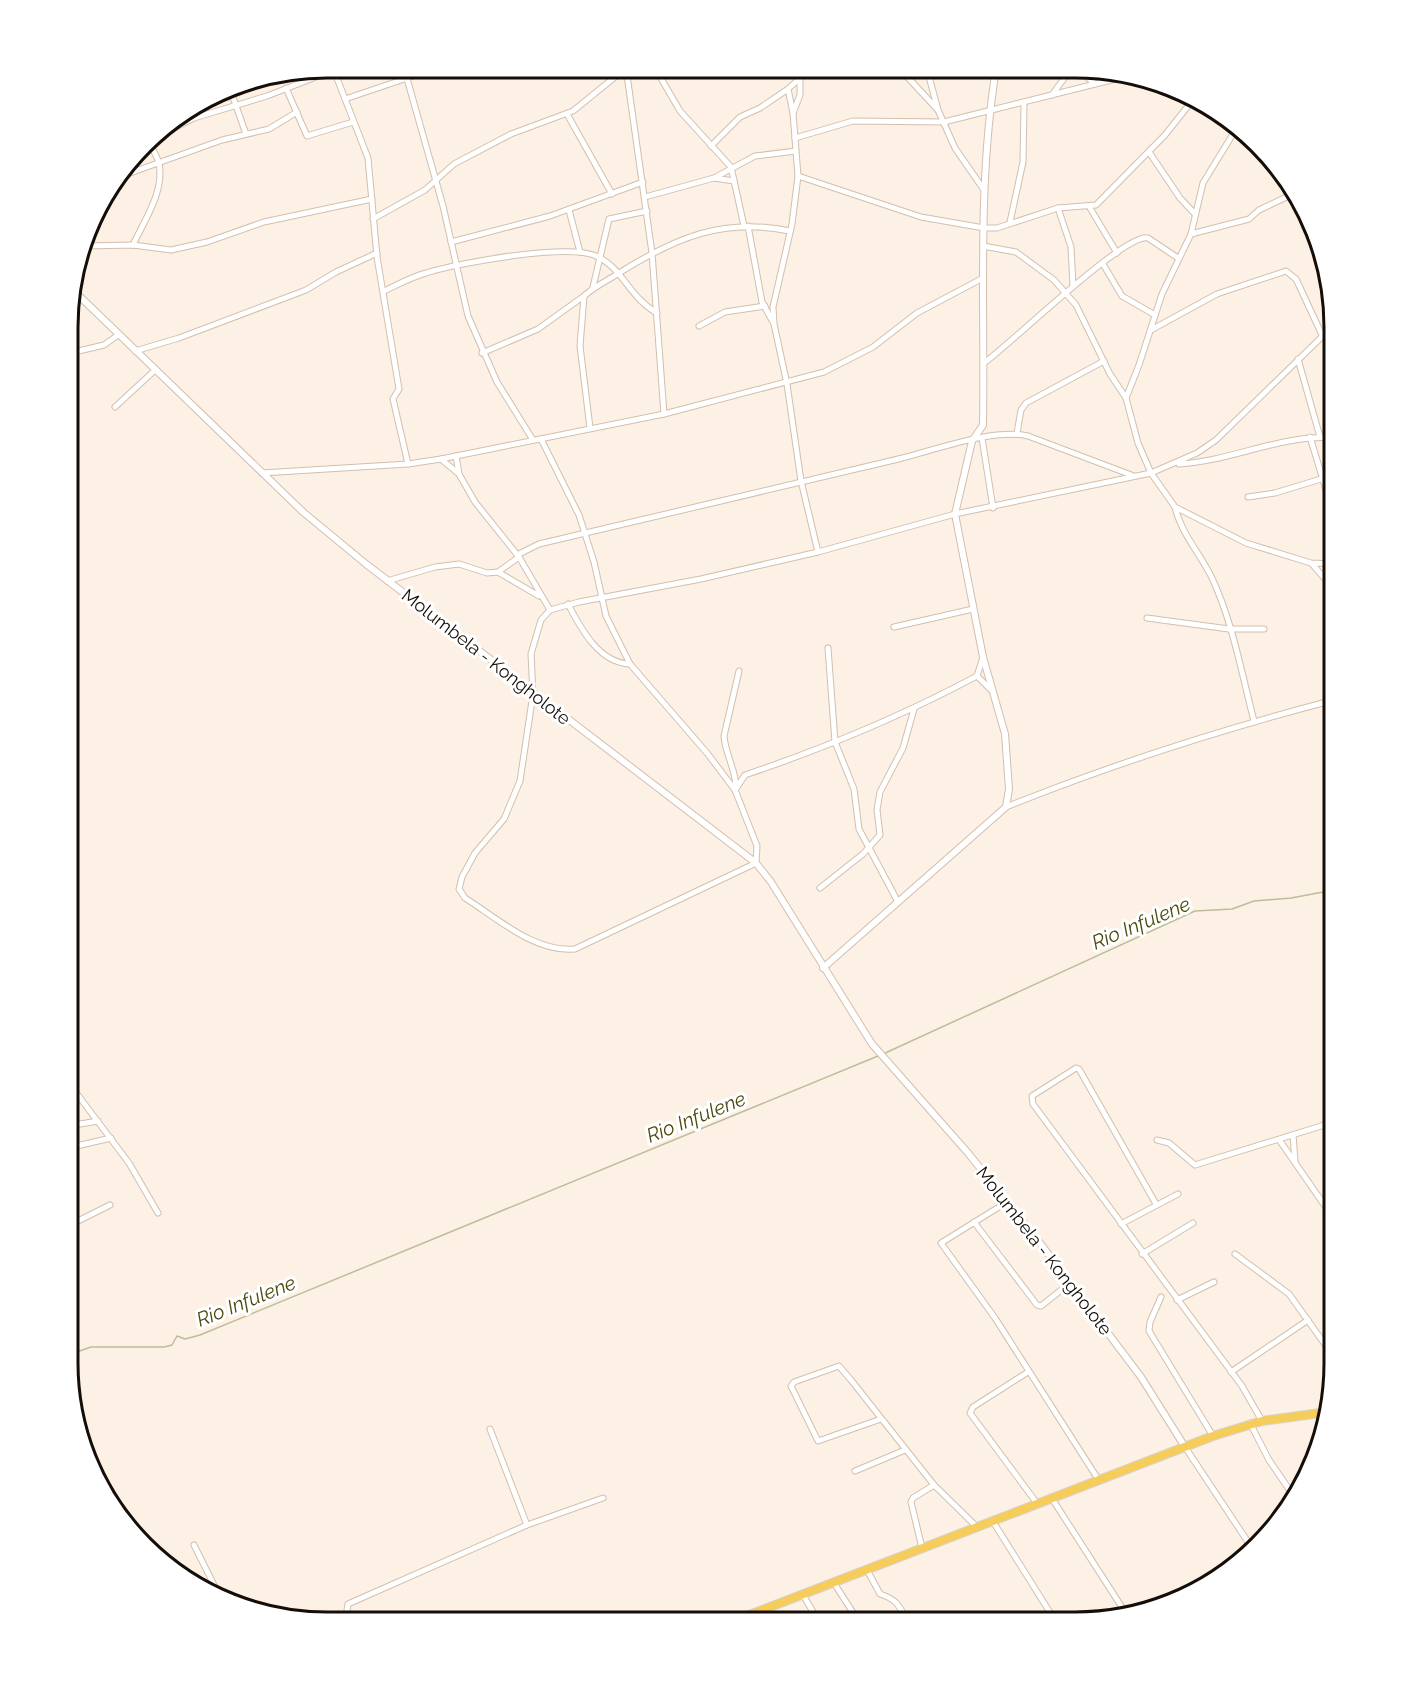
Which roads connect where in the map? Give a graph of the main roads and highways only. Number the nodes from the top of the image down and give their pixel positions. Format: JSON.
{"nodes":[{"id":1,"x":1319,"y":1413,"type":"edge"},
{"id":2,"x":766,"y":1612,"type":"edge"}],
"edges":[{"from":1,"to":2,"type":"highway"}]}
